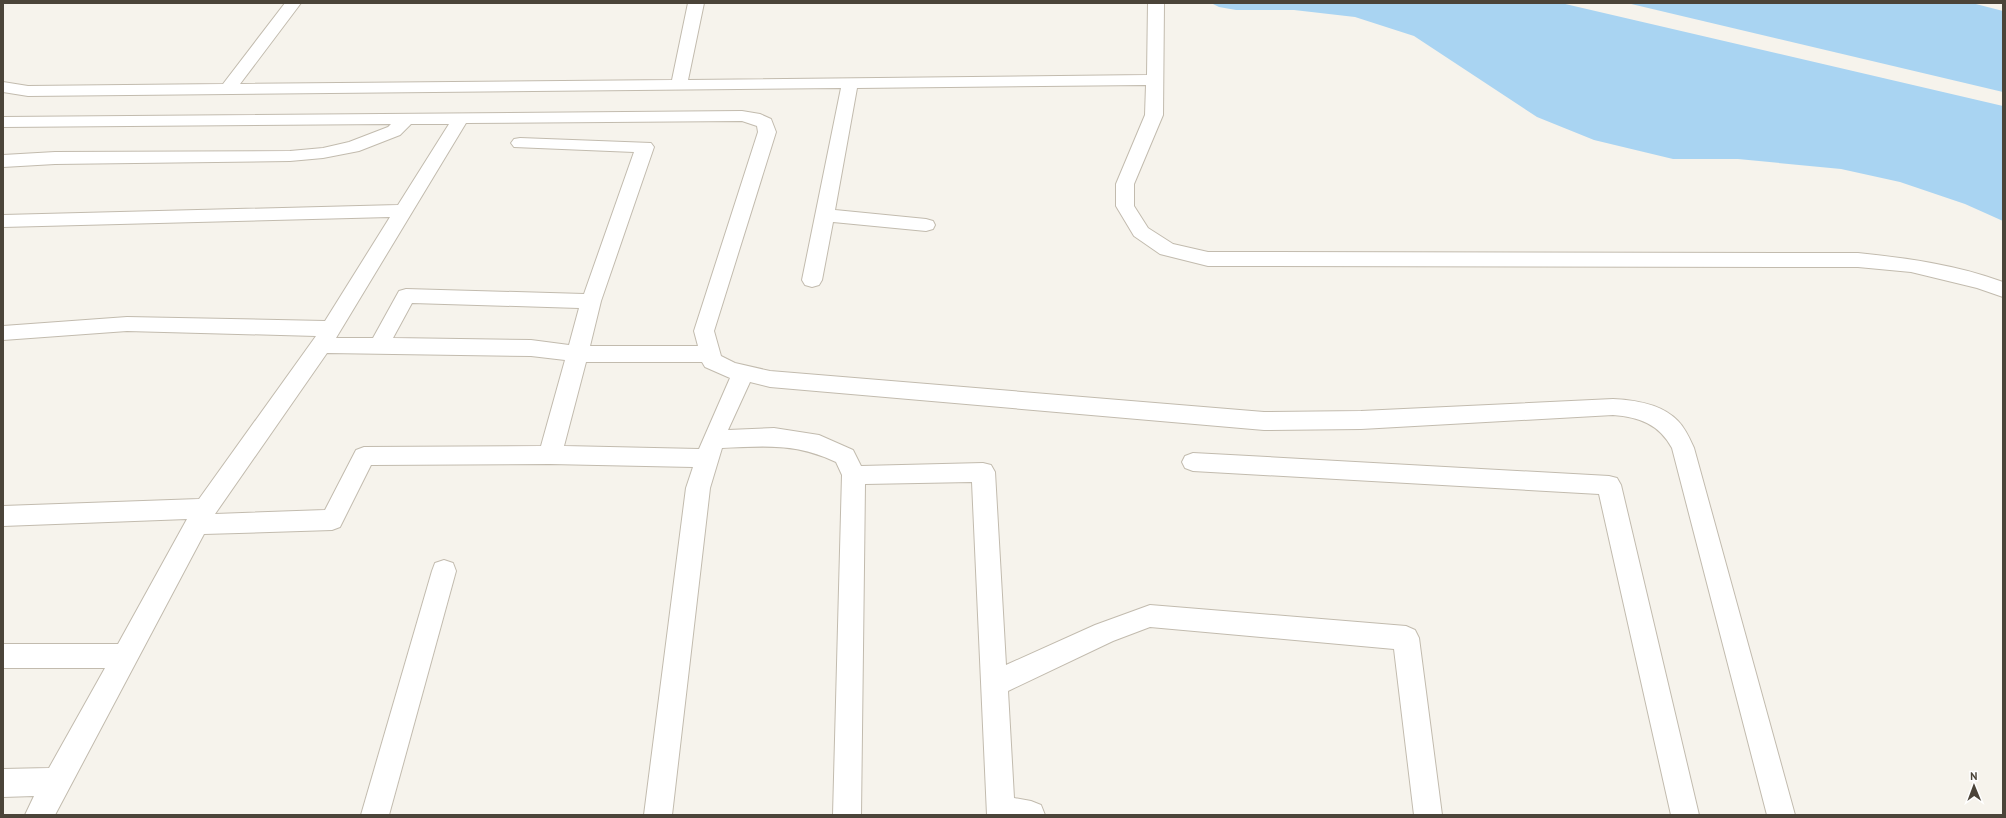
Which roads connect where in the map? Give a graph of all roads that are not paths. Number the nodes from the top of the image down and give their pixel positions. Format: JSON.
{"nodes":[{"id":1,"x":293,"y":3,"type":"edge"},
{"id":2,"x":696,"y":3,"type":"edge"},
{"id":3,"x":1156,"y":3,"type":"edge"},
{"id":4,"x":1154,"y":80,"type":"junction"},
{"id":5,"x":850,"y":83,"type":"junction"},
{"id":6,"x":679,"y":85,"type":"junction"},
{"id":7,"x":3,"y":87,"type":"edge"},
{"id":8,"x":228,"y":89,"type":"junction"},
{"id":9,"x":461,"y":118,"type":"junction"},
{"id":10,"x":406,"y":119,"type":"junction"},
{"id":11,"x":3,"y":122,"type":"edge"},
{"id":12,"x":520,"y":143,"type":"dead end"},
{"id":13,"x":3,"y":161,"type":"edge"},
{"id":14,"x":404,"y":211,"type":"junction"},
{"id":15,"x":824,"y":215,"type":"junction"},
{"id":16,"x":3,"y":221,"type":"edge"},
{"id":17,"x":926,"y":225,"type":"dead end"},
{"id":18,"x":812,"y":280,"type":"dead end"},
{"id":19,"x":2003,"y":290,"type":"edge"},
{"id":20,"x":591,"y":301,"type":"junction"},
{"id":21,"x":3,"y":333,"type":"edge"},
{"id":22,"x":326,"y":337,"type":"junction"},
{"id":23,"x":383,"y":338,"type":"dead end"},
{"id":24,"x":577,"y":354,"type":"junction"},
{"id":25,"x":710,"y":354,"type":"junction"},
{"id":26,"x":743,"y":373,"type":"junction"},
{"id":27,"x":711,"y":448,"type":"junction"},
{"id":28,"x":550,"y":455,"type":"junction"},
{"id":29,"x":1193,"y":462,"type":"dead end"},
{"id":30,"x":854,"y":475,"type":"junction"},
{"id":31,"x":3,"y":516,"type":"edge"},
{"id":32,"x":201,"y":516,"type":"junction"},
{"id":33,"x":444,"y":570,"type":"dead end"},
{"id":34,"x":3,"y":656,"type":"edge"},
{"id":35,"x":125,"y":656,"type":"junction"},
{"id":36,"x":994,"y":684,"type":"junction"},
{"id":37,"x":3,"y":782,"type":"edge"},
{"id":38,"x":56,"y":782,"type":"junction"},
{"id":39,"x":1001,"y":813,"type":"edge"},
{"id":40,"x":39,"y":815,"type":"edge"},
{"id":41,"x":374,"y":815,"type":"edge"},
{"id":42,"x":658,"y":815,"type":"edge"},
{"id":43,"x":848,"y":815,"type":"edge"},
{"id":44,"x":1031,"y":815,"type":"edge"},
{"id":45,"x":1428,"y":815,"type":"edge"},
{"id":46,"x":1685,"y":815,"type":"edge"},
{"id":47,"x":1781,"y":815,"type":"edge"}],
"edges":[{"from":1,"to":8,"type":"street"},
{"from":2,"to":6,"type":"street"},
{"from":3,"to":4,"type":"street"},
{"from":4,"to":5,"type":"street"},
{"from":4,"to":19,"type":"street"},
{"from":5,"to":6,"type":"street"},
{"from":5,"to":15,"type":"street"},
{"from":6,"to":8,"type":"street"},
{"from":7,"to":8,"type":"street"},
{"from":9,"to":10,"type":"street"},
{"from":9,"to":14,"type":"street"},
{"from":9,"to":25,"type":"street"},
{"from":10,"to":11,"type":"street"},
{"from":10,"to":13,"type":"street"},
{"from":12,"to":20,"type":"street"},
{"from":14,"to":16,"type":"street"},
{"from":14,"to":22,"type":"street"},
{"from":15,"to":17,"type":"street"},
{"from":15,"to":18,"type":"street"},
{"from":20,"to":23,"type":"street"},
{"from":20,"to":24,"type":"street"},
{"from":21,"to":22,"type":"street"},
{"from":22,"to":24,"type":"street"},
{"from":22,"to":32,"type":"street"},
{"from":24,"to":25,"type":"street"},
{"from":24,"to":28,"type":"street"},
{"from":25,"to":26,"type":"street"},
{"from":26,"to":27,"type":"street"},
{"from":26,"to":47,"type":"street"},
{"from":27,"to":28,"type":"street"},
{"from":27,"to":30,"type":"street"},
{"from":27,"to":42,"type":"street"},
{"from":28,"to":32,"type":"street"},
{"from":29,"to":46,"type":"street"},
{"from":30,"to":36,"type":"street"},
{"from":30,"to":43,"type":"street"},
{"from":31,"to":32,"type":"street"},
{"from":32,"to":35,"type":"street"},
{"from":33,"to":41,"type":"street"},
{"from":34,"to":35,"type":"street"},
{"from":35,"to":38,"type":"street"},
{"from":36,"to":39,"type":"street"},
{"from":36,"to":45,"type":"street"},
{"from":37,"to":38,"type":"street"},
{"from":38,"to":40,"type":"street"},
{"from":39,"to":44,"type":"street"}]}
